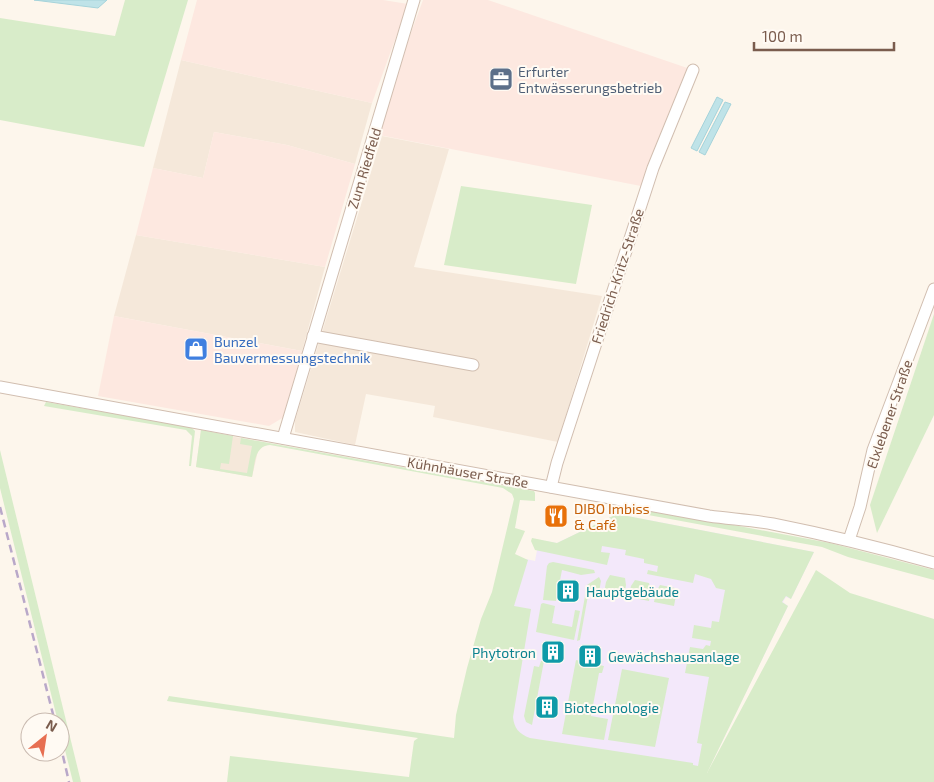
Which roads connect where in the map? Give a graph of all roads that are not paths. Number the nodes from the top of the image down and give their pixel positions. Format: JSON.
{"nodes":[{"id":1,"x":414,"y":0,"type":"edge"},
{"id":2,"x":693,"y":70,"type":"dead end"},
{"id":3,"x":934,"y":289,"type":"edge"},
{"id":4,"x":313,"y":336,"type":"junction"},
{"id":5,"x":473,"y":364,"type":"dead end"},
{"id":6,"x":0,"y":387,"type":"edge"},
{"id":7,"x":283,"y":438,"type":"junction"},
{"id":8,"x":551,"y":487,"type":"junction"},
{"id":9,"x":849,"y":540,"type":"junction"},
{"id":10,"x":934,"y":563,"type":"edge"}],
"edges":[{"from":1,"to":4,"type":"street","name":"Zum Riedfeld"},
{"from":2,"to":8,"type":"street","name":"Friedrich-Kritz-Straße"},
{"from":3,"to":9,"type":"street","name":"Elxlebener Straße"},
{"from":4,"to":5,"type":"street"},
{"from":4,"to":7,"type":"street","name":"Zum Riedfeld"},
{"from":6,"to":7,"type":"street","name":"Kühnhäuser Straße"},
{"from":7,"to":8,"type":"street","name":"Kühnhäuser Straße"},
{"from":8,"to":9,"type":"street","name":"Kühnhäuser Straße"},
{"from":9,"to":10,"type":"street","name":"Kühnhäuser Straße"}]}
